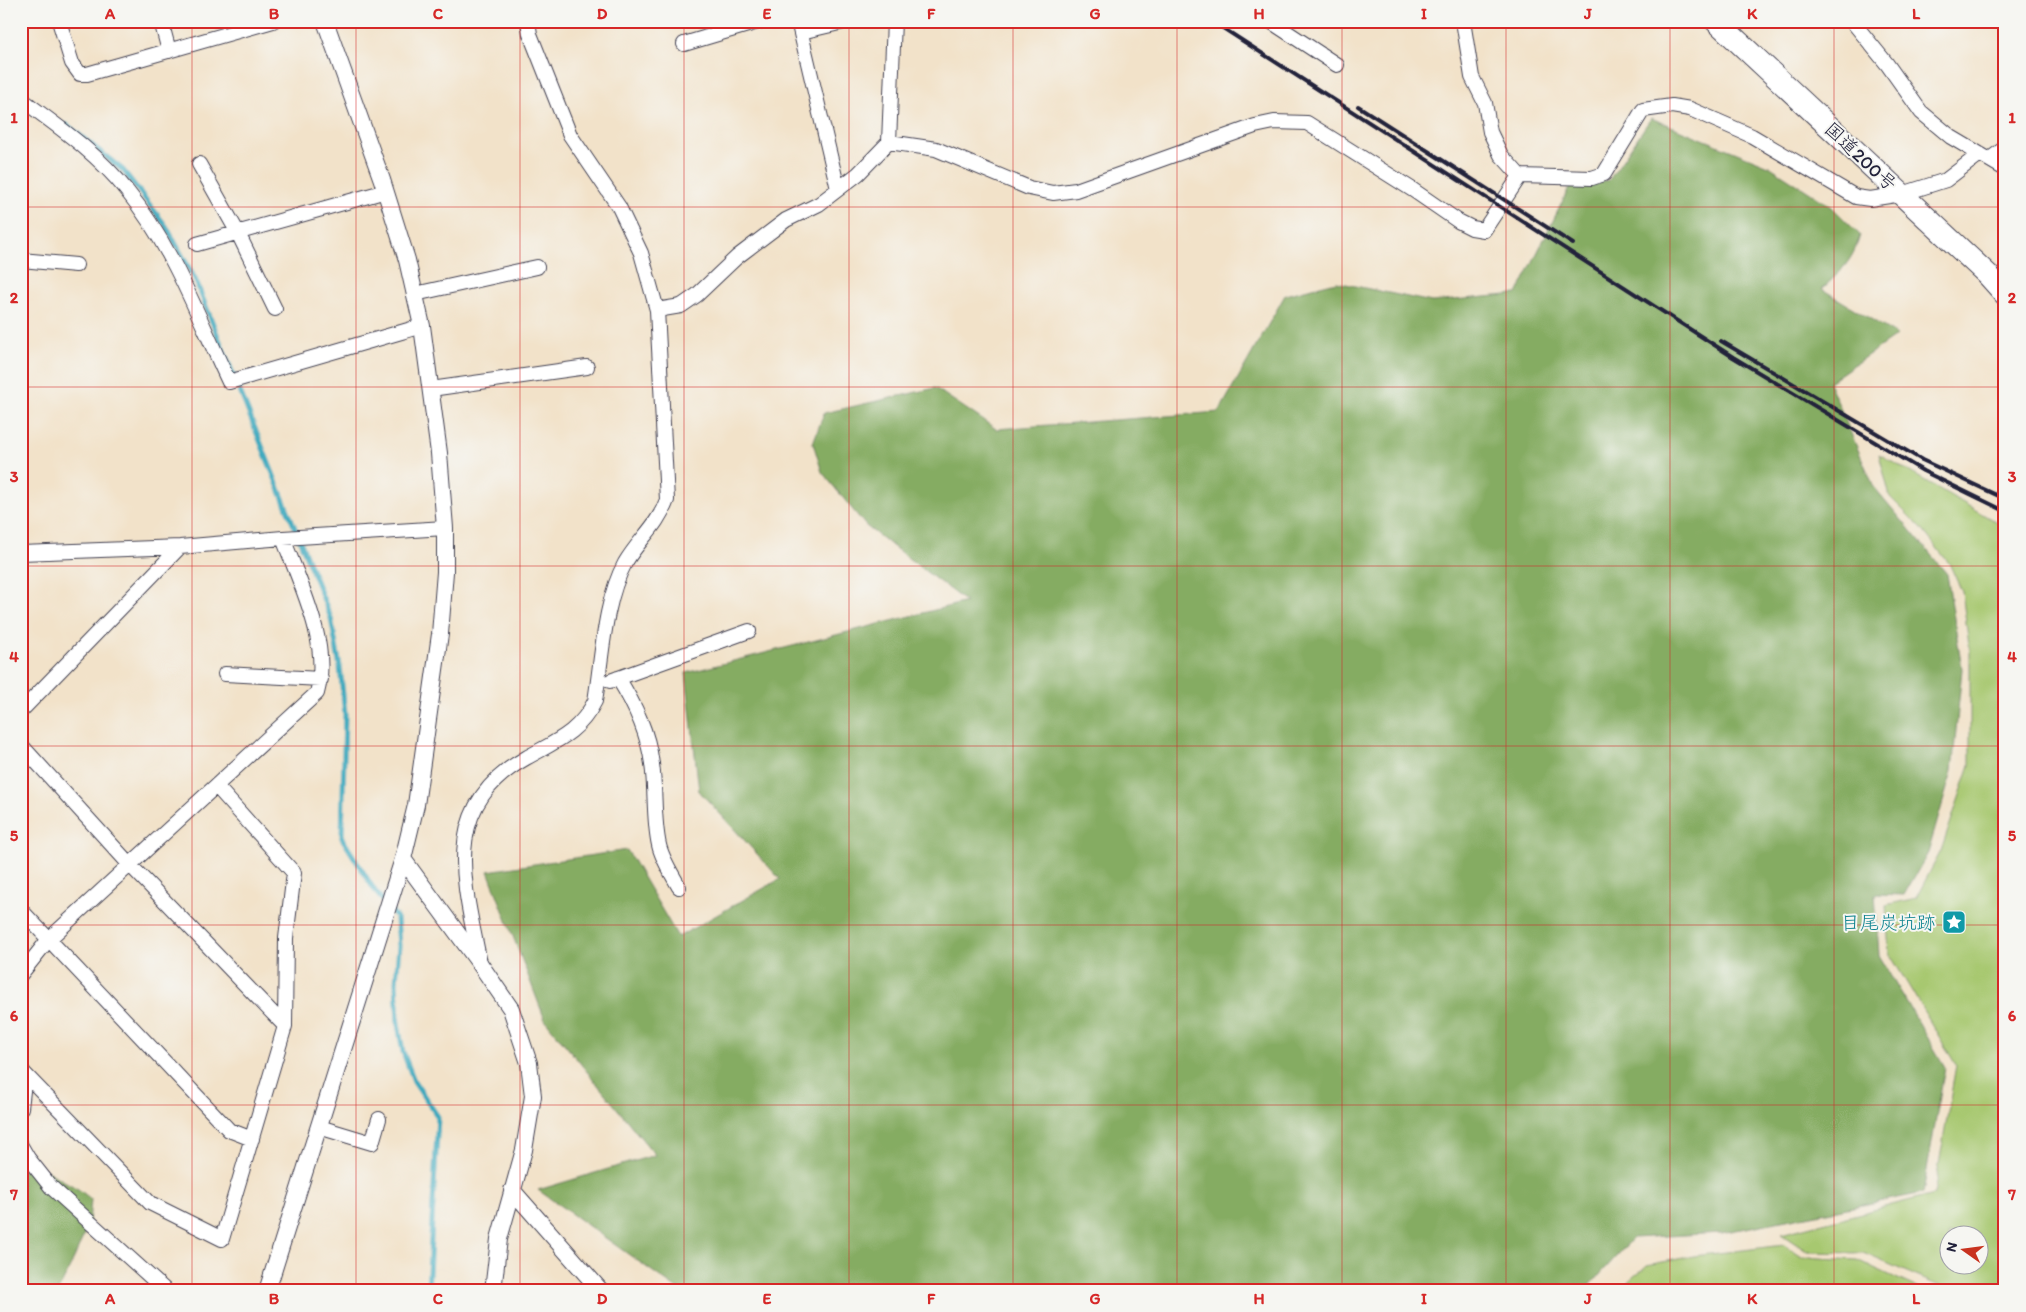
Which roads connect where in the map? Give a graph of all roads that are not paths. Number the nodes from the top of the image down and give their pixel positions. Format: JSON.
{"nodes":[{"id":1,"x":59,"y":21,"type":"edge"},
{"id":2,"x":161,"y":21,"type":"edge"},
{"id":3,"x":273,"y":21,"type":"edge"},
{"id":4,"x":528,"y":21,"type":"edge"},
{"id":5,"x":761,"y":21,"type":"edge"},
{"id":6,"x":848,"y":21,"type":"edge"},
{"id":7,"x":894,"y":21,"type":"edge"},
{"id":8,"x":1270,"y":21,"type":"edge"},
{"id":9,"x":1463,"y":21,"type":"edge"},
{"id":10,"x":1716,"y":21,"type":"edge"},
{"id":11,"x":1852,"y":21,"type":"edge"},
{"id":12,"x":328,"y":22,"type":"edge"},
{"id":13,"x":800,"y":26,"type":"edge"},
{"id":14,"x":684,"y":44,"type":"dead end"},
{"id":15,"x":169,"y":51,"type":"junction"},
{"id":16,"x":1337,"y":65,"type":"dead end"},
{"id":17,"x":21,"y":99,"type":"edge"},
{"id":18,"x":889,"y":142,"type":"junction"},
{"id":19,"x":2005,"y":148,"type":"edge"},
{"id":20,"x":1985,"y":157,"type":"junction"},
{"id":21,"x":199,"y":164,"type":"dead end"},
{"id":22,"x":2005,"y":169,"type":"edge"},
{"id":23,"x":1520,"y":176,"type":"junction"},
{"id":24,"x":838,"y":189,"type":"junction"},
{"id":25,"x":386,"y":191,"type":"junction"},
{"id":26,"x":1902,"y":194,"type":"junction"},
{"id":27,"x":238,"y":233,"type":"junction"},
{"id":28,"x":197,"y":244,"type":"dead end"},
{"id":29,"x":21,"y":260,"type":"edge"},
{"id":30,"x":76,"y":265,"type":"dead end"},
{"id":31,"x":537,"y":268,"type":"dead end"},
{"id":32,"x":414,"y":294,"type":"junction"},
{"id":33,"x":2005,"y":294,"type":"edge"},
{"id":34,"x":275,"y":309,"type":"dead end"},
{"id":35,"x":657,"y":310,"type":"junction"},
{"id":36,"x":422,"y":326,"type":"junction"},
{"id":37,"x":587,"y":367,"type":"dead end"},
{"id":38,"x":432,"y":388,"type":"junction"},
{"id":39,"x":445,"y":528,"type":"junction"},
{"id":40,"x":283,"y":538,"type":"junction"},
{"id":41,"x":180,"y":547,"type":"junction"},
{"id":42,"x":21,"y":553,"type":"edge"},
{"id":43,"x":749,"y":631,"type":"dead end"},
{"id":44,"x":225,"y":674,"type":"dead end"},
{"id":45,"x":618,"y":678,"type":"junction"},
{"id":46,"x":321,"y":679,"type":"junction"},
{"id":47,"x":598,"y":686,"type":"junction"},
{"id":48,"x":21,"y":711,"type":"edge"},
{"id":49,"x":21,"y":745,"type":"edge"},
{"id":50,"x":217,"y":787,"type":"junction"},
{"id":51,"x":403,"y":859,"type":"junction"},
{"id":52,"x":131,"y":866,"type":"junction"},
{"id":53,"x":679,"y":887,"type":"dead end"},
{"id":54,"x":21,"y":910,"type":"edge"},
{"id":55,"x":49,"y":939,"type":"junction"},
{"id":56,"x":480,"y":964,"type":"junction"},
{"id":57,"x":21,"y":974,"type":"edge"},
{"id":58,"x":285,"y":1026,"type":"junction"},
{"id":59,"x":23,"y":1072,"type":"edge"},
{"id":60,"x":21,"y":1108,"type":"edge"},
{"id":61,"x":379,"y":1118,"type":"dead end"},
{"id":62,"x":319,"y":1127,"type":"junction"},
{"id":63,"x":252,"y":1139,"type":"junction"},
{"id":64,"x":21,"y":1146,"type":"edge"},
{"id":65,"x":512,"y":1190,"type":"junction"},
{"id":66,"x":166,"y":1291,"type":"edge"},
{"id":67,"x":267,"y":1291,"type":"edge"},
{"id":68,"x":493,"y":1291,"type":"edge"},
{"id":69,"x":600,"y":1291,"type":"edge"}],
"edges":[{"from":1,"to":15,"type":"street"},
{"from":2,"to":15,"type":"street"},
{"from":3,"to":15,"type":"street"},
{"from":4,"to":35,"type":"street"},
{"from":5,"to":14,"type":"street"},
{"from":6,"to":13,"type":"street"},
{"from":7,"to":18,"type":"street"},
{"from":8,"to":16,"type":"street"},
{"from":9,"to":23,"type":"street"},
{"from":10,"to":26,"type":"highway","name":"国道200号"},
{"from":11,"to":20,"type":"street"},
{"from":12,"to":25,"type":"street"},
{"from":13,"to":24,"type":"street"},
{"from":17,"to":36,"type":"street"},
{"from":18,"to":23,"type":"street"},
{"from":18,"to":24,"type":"street"},
{"from":19,"to":20,"type":"street"},
{"from":20,"to":22,"type":"street"},
{"from":20,"to":26,"type":"street"},
{"from":21,"to":27,"type":"street"},
{"from":23,"to":26,"type":"street"},
{"from":24,"to":35,"type":"street"},
{"from":25,"to":27,"type":"street"},
{"from":25,"to":32,"type":"street"},
{"from":26,"to":33,"type":"highway","name":"国道200号"},
{"from":27,"to":28,"type":"street"},
{"from":27,"to":34,"type":"street"},
{"from":29,"to":30,"type":"street"},
{"from":31,"to":32,"type":"street"},
{"from":32,"to":36,"type":"street"},
{"from":35,"to":47,"type":"street"},
{"from":36,"to":38,"type":"street"},
{"from":37,"to":38,"type":"street"},
{"from":38,"to":39,"type":"street"},
{"from":39,"to":40,"type":"street"},
{"from":39,"to":51,"type":"street"},
{"from":40,"to":41,"type":"street"},
{"from":40,"to":46,"type":"street"},
{"from":41,"to":42,"type":"street"},
{"from":41,"to":48,"type":"street"},
{"from":43,"to":45,"type":"street"},
{"from":44,"to":46,"type":"street"},
{"from":45,"to":47,"type":"street"},
{"from":45,"to":53,"type":"street"},
{"from":46,"to":50,"type":"street"},
{"from":47,"to":56,"type":"street"},
{"from":49,"to":52,"type":"street"},
{"from":50,"to":52,"type":"street"},
{"from":50,"to":58,"type":"street"},
{"from":51,"to":56,"type":"street"},
{"from":51,"to":62,"type":"street"},
{"from":52,"to":55,"type":"street"},
{"from":52,"to":58,"type":"street"},
{"from":54,"to":55,"type":"street"},
{"from":55,"to":57,"type":"street"},
{"from":55,"to":63,"type":"street"},
{"from":56,"to":65,"type":"street"},
{"from":58,"to":63,"type":"street"},
{"from":59,"to":60,"type":"street"},
{"from":59,"to":63,"type":"street"},
{"from":61,"to":62,"type":"street"},
{"from":62,"to":67,"type":"street"},
{"from":64,"to":66,"type":"street"},
{"from":65,"to":68,"type":"street"},
{"from":65,"to":69,"type":"street"}]}
